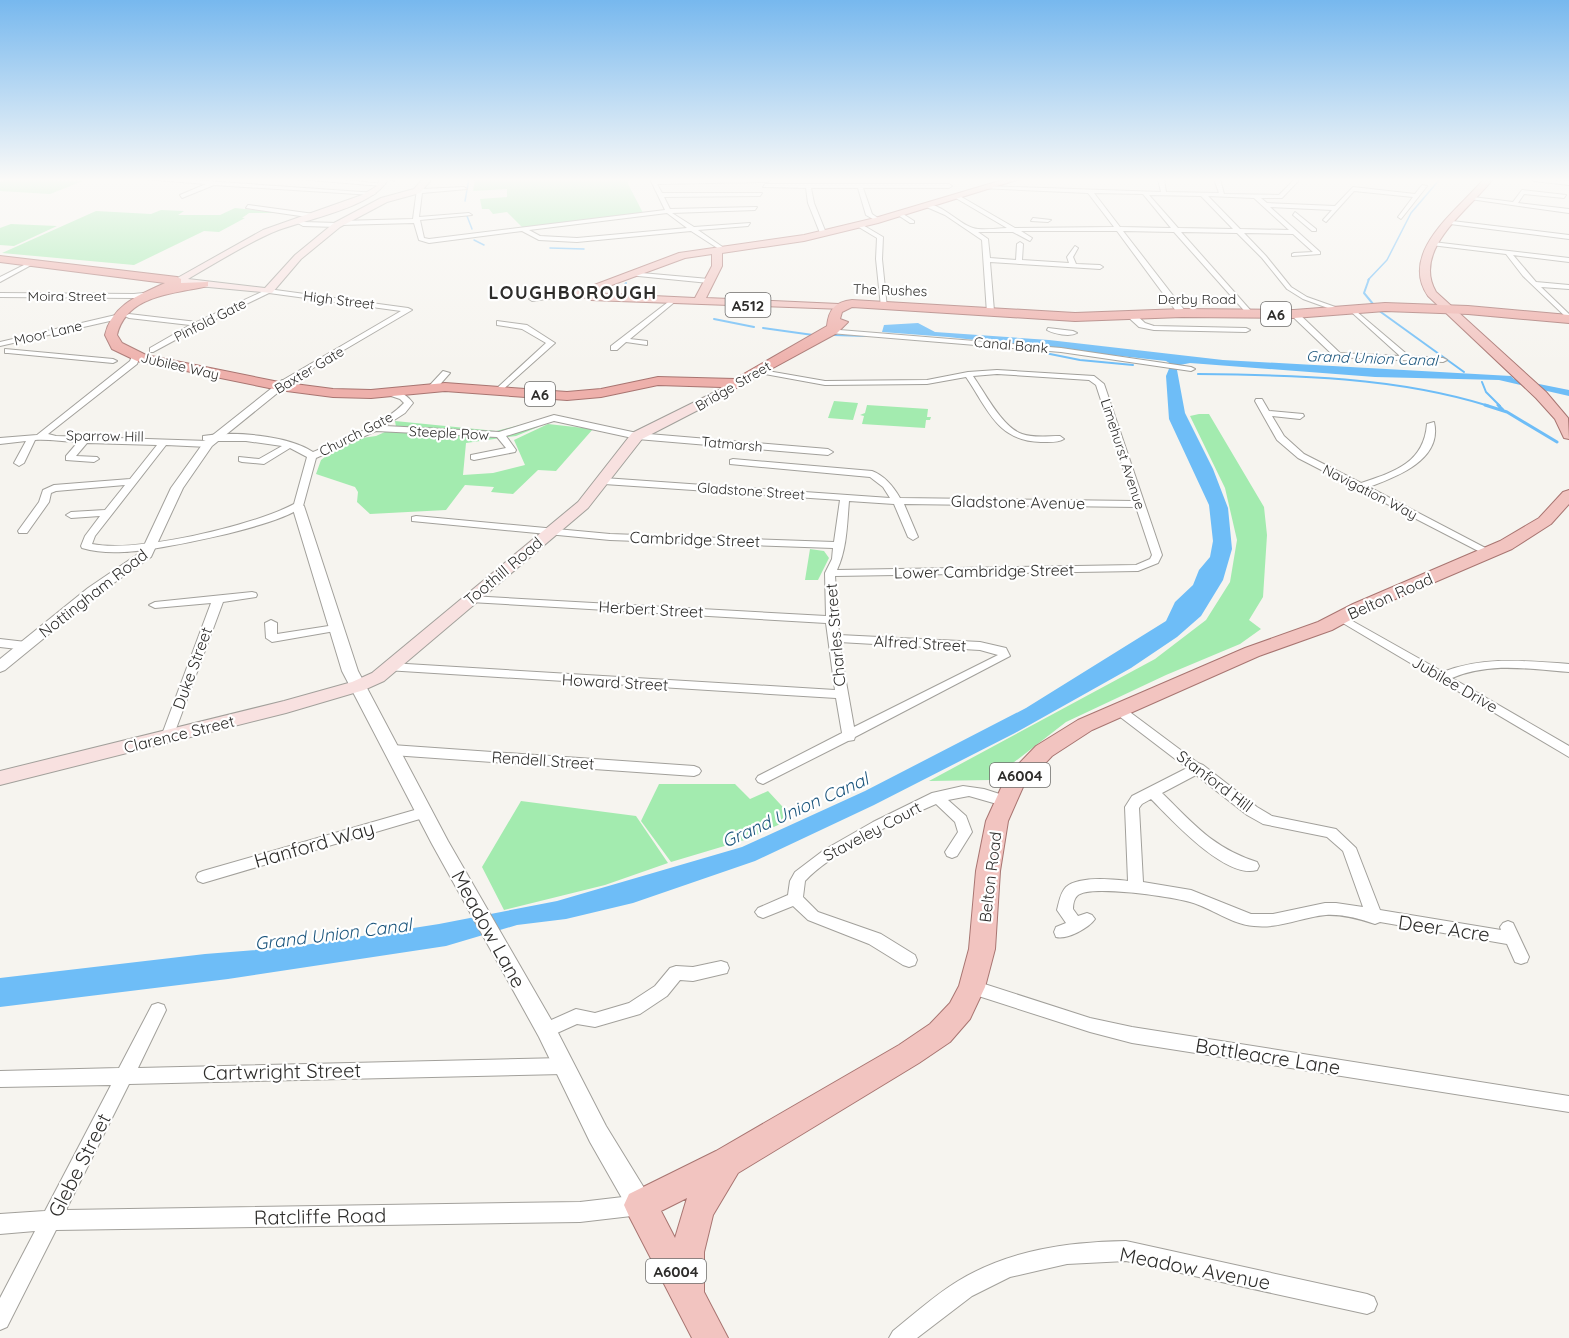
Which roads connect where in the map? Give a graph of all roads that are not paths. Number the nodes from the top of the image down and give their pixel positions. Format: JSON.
{"nodes":[{"id":1,"x":249,"y":241,"type":"edge"},
{"id":2,"x":316,"y":241,"type":"edge"},
{"id":3,"x":709,"y":241,"type":"edge"},
{"id":4,"x":788,"y":241,"type":"edge"},
{"id":5,"x":880,"y":241,"type":"edge"},
{"id":6,"x":985,"y":241,"type":"edge"},
{"id":7,"x":1129,"y":241,"type":"edge"},
{"id":8,"x":1185,"y":241,"type":"edge"},
{"id":9,"x":1248,"y":241,"type":"edge"},
{"id":10,"x":1305,"y":241,"type":"edge"},
{"id":11,"x":1435,"y":241,"type":"edge"},
{"id":12,"x":1433,"y":244,"type":"junction"},
{"id":13,"x":1030,"y":247,"type":"dead end"},
{"id":14,"x":720,"y":250,"type":"junction"},
{"id":15,"x":1071,"y":250,"type":"dead end"},
{"id":16,"x":1509,"y":254,"type":"junction"},
{"id":17,"x":1294,"y":255,"type":"dead end"},
{"id":18,"x":0,"y":259,"type":"edge"},
{"id":19,"x":988,"y":260,"type":"junction"},
{"id":20,"x":1569,"y":260,"type":"edge"},
{"id":21,"x":1019,"y":261,"type":"junction"},
{"id":22,"x":30,"y":264,"type":"junction"},
{"id":23,"x":1073,"y":265,"type":"junction"},
{"id":24,"x":1100,"y":267,"type":"dead end"},
{"id":25,"x":196,"y":272,"type":"junction"},
{"id":26,"x":630,"y":274,"type":"junction"},
{"id":27,"x":0,"y":280,"type":"edge"},
{"id":28,"x":709,"y":280,"type":"junction"},
{"id":29,"x":174,"y":283,"type":"junction"},
{"id":30,"x":204,"y":284,"type":"junction"},
{"id":31,"x":1534,"y":284,"type":"junction"},
{"id":32,"x":1569,"y":287,"type":"edge"},
{"id":33,"x":150,"y":290,"type":"junction"},
{"id":34,"x":268,"y":291,"type":"junction"},
{"id":35,"x":579,"y":293,"type":"junction"},
{"id":36,"x":0,"y":295,"type":"edge"},
{"id":37,"x":1436,"y":298,"type":"junction"},
{"id":38,"x":532,"y":299,"type":"dead end"},
{"id":39,"x":674,"y":300,"type":"junction"},
{"id":40,"x":698,"y":302,"type":"junction"},
{"id":41,"x":884,"y":305,"type":"junction"},
{"id":42,"x":798,"y":306,"type":"junction"},
{"id":43,"x":934,"y":307,"type":"joint"},
{"id":44,"x":1422,"y":308,"type":"junction"},
{"id":45,"x":1345,"y":309,"type":"junction"},
{"id":46,"x":1448,"y":309,"type":"junction"},
{"id":47,"x":408,"y":310,"type":"joint"},
{"id":48,"x":843,"y":310,"type":"junction"},
{"id":49,"x":990,"y":311,"type":"junction"},
{"id":50,"x":1182,"y":313,"type":"junction"},
{"id":51,"x":1294,"y":314,"type":"junction"},
{"id":52,"x":1131,"y":315,"type":"junction"},
{"id":53,"x":1054,"y":317,"type":"junction"},
{"id":54,"x":124,"y":319,"type":"junction"},
{"id":55,"x":1569,"y":319,"type":"edge"},
{"id":56,"x":500,"y":323,"type":"dead end"},
{"id":57,"x":1246,"y":323,"type":"junction"},
{"id":58,"x":198,"y":324,"type":"junction"},
{"id":59,"x":831,"y":330,"type":"junction"},
{"id":60,"x":1051,"y":330,"type":"dead end"},
{"id":61,"x":1060,"y":331,"type":"junction"},
{"id":62,"x":1073,"y":333,"type":"dead end"},
{"id":63,"x":1254,"y":338,"type":"dead end"},
{"id":64,"x":18,"y":340,"type":"junction"},
{"id":65,"x":625,"y":340,"type":"junction"},
{"id":66,"x":644,"y":343,"type":"dead end"},
{"id":67,"x":0,"y":344,"type":"edge"},
{"id":68,"x":614,"y":348,"type":"dead end"},
{"id":69,"x":153,"y":350,"type":"dead end"},
{"id":70,"x":8,"y":351,"type":"junction"},
{"id":71,"x":136,"y":356,"type":"junction"},
{"id":72,"x":1408,"y":358,"type":"junction"},
{"id":73,"x":0,"y":359,"type":"edge"},
{"id":74,"x":109,"y":360,"type":"dead end"},
{"id":75,"x":1443,"y":360,"type":"dead end"},
{"id":76,"x":1191,"y":369,"type":"dead end"},
{"id":77,"x":759,"y":371,"type":"junction"},
{"id":78,"x":446,"y":373,"type":"dead end"},
{"id":79,"x":968,"y":374,"type":"junction"},
{"id":80,"x":283,"y":384,"type":"junction"},
{"id":81,"x":732,"y":386,"type":"junction"},
{"id":82,"x":433,"y":387,"type":"junction"},
{"id":83,"x":499,"y":391,"type":"junction"},
{"id":84,"x":391,"y":393,"type":"junction"},
{"id":85,"x":1259,"y":400,"type":"dead end"},
{"id":86,"x":1265,"y":413,"type":"junction"},
{"id":87,"x":1300,"y":416,"type":"dead end"},
{"id":88,"x":59,"y":419,"type":"junction"},
{"id":89,"x":1431,"y":424,"type":"dead end"},
{"id":90,"x":372,"y":428,"type":"junction"},
{"id":91,"x":500,"y":435,"type":"junction"},
{"id":92,"x":1569,"y":435,"type":"edge"},
{"id":93,"x":44,"y":437,"type":"junction"},
{"id":94,"x":32,"y":438,"type":"junction"},
{"id":95,"x":635,"y":438,"type":"junction"},
{"id":96,"x":1060,"y":439,"type":"dead end"},
{"id":97,"x":85,"y":440,"type":"junction"},
{"id":98,"x":0,"y":441,"type":"edge"},
{"id":99,"x":212,"y":441,"type":"junction"},
{"id":100,"x":163,"y":443,"type":"junction"},
{"id":101,"x":289,"y":445,"type":"junction"},
{"id":102,"x":828,"y":452,"type":"dead end"},
{"id":103,"x":312,"y":456,"type":"junction"},
{"id":104,"x":474,"y":457,"type":"dead end"},
{"id":105,"x":94,"y":459,"type":"dead end"},
{"id":106,"x":242,"y":459,"type":"dead end"},
{"id":107,"x":733,"y":462,"type":"dead end"},
{"id":108,"x":19,"y":463,"type":"dead end"},
{"id":109,"x":604,"y":481,"type":"junction"},
{"id":110,"x":132,"y":482,"type":"junction"},
{"id":111,"x":1360,"y":487,"type":"junction"},
{"id":112,"x":54,"y":488,"type":"junction"},
{"id":113,"x":35,"y":489,"type":"dead end"},
{"id":114,"x":1569,"y":495,"type":"edge"},
{"id":115,"x":845,"y":498,"type":"junction"},
{"id":116,"x":897,"y":501,"type":"junction"},
{"id":117,"x":1139,"y":504,"type":"junction"},
{"id":118,"x":298,"y":506,"type":"junction"},
{"id":119,"x":109,"y":513,"type":"junction"},
{"id":120,"x":71,"y":515,"type":"dead end"},
{"id":121,"x":416,"y":519,"type":"dead end"},
{"id":122,"x":23,"y":531,"type":"dead end"},
{"id":123,"x":550,"y":532,"type":"junction"},
{"id":124,"x":913,"y":537,"type":"dead end"},
{"id":125,"x":840,"y":544,"type":"junction"},
{"id":126,"x":151,"y":547,"type":"junction"},
{"id":127,"x":1490,"y":553,"type":"junction"},
{"id":128,"x":1138,"y":568,"type":"joint"},
{"id":129,"x":830,"y":573,"type":"junction"},
{"id":130,"x":252,"y":595,"type":"dead end"},
{"id":131,"x":218,"y":598,"type":"junction"},
{"id":132,"x":470,"y":598,"type":"junction"},
{"id":133,"x":155,"y":605,"type":"dead end"},
{"id":134,"x":1340,"y":617,"type":"junction"},
{"id":135,"x":832,"y":620,"type":"junction"},
{"id":136,"x":271,"y":623,"type":"dead end"},
{"id":137,"x":335,"y":628,"type":"junction"},
{"id":138,"x":834,"y":638,"type":"junction"},
{"id":139,"x":0,"y":643,"type":"edge"},
{"id":140,"x":26,"y":646,"type":"junction"},
{"id":141,"x":0,"y":667,"type":"edge"},
{"id":142,"x":390,"y":668,"type":"junction"},
{"id":143,"x":1569,"y":668,"type":"edge"},
{"id":144,"x":1442,"y":677,"type":"junction"},
{"id":145,"x":358,"y":686,"type":"junction"},
{"id":146,"x":841,"y":694,"type":"junction"},
{"id":147,"x":1119,"y":710,"type":"junction"},
{"id":148,"x":167,"y":737,"type":"junction"},
{"id":149,"x":849,"y":737,"type":"junction"},
{"id":150,"x":392,"y":750,"type":"junction"},
{"id":151,"x":1569,"y":752,"type":"edge"},
{"id":152,"x":1198,"y":768,"type":"junction"},
{"id":153,"x":694,"y":771,"type":"dead end"},
{"id":154,"x":0,"y":778,"type":"edge"},
{"id":155,"x":763,"y":779,"type":"dead end"},
{"id":156,"x":1152,"y":791,"type":"junction"},
{"id":157,"x":937,"y":797,"type":"junction"},
{"id":158,"x":1004,"y":801,"type":"junction"},
{"id":159,"x":425,"y":812,"type":"junction"},
{"id":160,"x":952,"y":852,"type":"dead end"},
{"id":161,"x":1252,"y":866,"type":"dead end"},
{"id":162,"x":203,"y":877,"type":"dead end"},
{"id":163,"x":1136,"y":887,"type":"junction"},
{"id":164,"x":795,"y":899,"type":"junction"},
{"id":165,"x":763,"y":912,"type":"dead end"},
{"id":166,"x":1375,"y":918,"type":"junction"},
{"id":167,"x":1074,"y":925,"type":"dead end"},
{"id":168,"x":1521,"y":957,"type":"dead end"},
{"id":169,"x":909,"y":960,"type":"dead end"},
{"id":170,"x":721,"y":968,"type":"dead end"},
{"id":171,"x":972,"y":987,"type":"junction"},
{"id":172,"x":158,"y":1010,"type":"dead end"},
{"id":173,"x":546,"y":1030,"type":"junction"},
{"id":174,"x":563,"y":1066,"type":"junction"},
{"id":175,"x":125,"y":1074,"type":"junction"},
{"id":176,"x":0,"y":1079,"type":"edge"},
{"id":177,"x":1569,"y":1104,"type":"edge"},
{"id":178,"x":727,"y":1161,"type":"junction"},
{"id":179,"x":640,"y":1205,"type":"junction"},
{"id":180,"x":52,"y":1220,"type":"junction"},
{"id":181,"x":0,"y":1224,"type":"edge"},
{"id":182,"x":688,"y":1294,"type":"junction"},
{"id":183,"x":1366,"y":1304,"type":"dead end"},
{"id":184,"x":0,"y":1320,"type":"edge"},
{"id":185,"x":711,"y":1338,"type":"edge"},
{"id":186,"x":900,"y":1338,"type":"edge"}],
"edges":[{"from":1,"to":25,"type":"main road"},
{"from":2,"to":34,"type":"main road"},
{"from":3,"to":14,"type":"street"},
{"from":4,"to":14,"type":"main road"},
{"from":5,"to":41,"type":"street"},
{"from":6,"to":19,"type":"street"},
{"from":7,"to":50,"type":"street"},
{"from":8,"to":57,"type":"street"},
{"from":9,"to":45,"type":"street"},
{"from":10,"to":17,"type":"street"},
{"from":11,"to":12,"type":"main road"},
{"from":12,"to":16,"type":"street"},
{"from":12,"to":37,"type":"main road"},
{"from":13,"to":21,"type":"street"},
{"from":14,"to":26,"type":"main road"},
{"from":14,"to":28,"type":"main road","number":"A512"},
{"from":15,"to":23,"type":"street"},
{"from":16,"to":20,"type":"street"},
{"from":16,"to":31,"type":"street"},
{"from":18,"to":22,"type":"highway"},
{"from":19,"to":21,"type":"street"},
{"from":19,"to":49,"type":"street"},
{"from":21,"to":23,"type":"street"},
{"from":22,"to":27,"type":"street"},
{"from":22,"to":33,"type":"highway"},
{"from":23,"to":24,"type":"street"},
{"from":25,"to":29,"type":"main road"},
{"from":25,"to":33,"type":"main road"},
{"from":26,"to":28,"type":"street"},
{"from":26,"to":35,"type":"main road"},
{"from":28,"to":40,"type":"main road","number":"A512"},
{"from":29,"to":30,"type":"main road"},
{"from":29,"to":33,"type":"highway"},
{"from":30,"to":33,"type":"highway"},
{"from":30,"to":34,"type":"main road"},
{"from":31,"to":32,"type":"street"},
{"from":31,"to":55,"type":"street"},
{"from":33,"to":36,"type":"street","name":"Moira Street"},
{"from":33,"to":54,"type":"highway"},
{"from":34,"to":47,"type":"street","name":"High Street"},
{"from":34,"to":58,"type":"street","name":"Pinfold Gate"},
{"from":35,"to":38,"type":"street"},
{"from":35,"to":39,"type":"main road","name":"The Rushes","number":"A512"},
{"from":37,"to":44,"type":"highway"},
{"from":37,"to":46,"type":"main road"},
{"from":39,"to":40,"type":"main road","name":"The Rushes","number":"A512"},
{"from":39,"to":65,"type":"street"},
{"from":40,"to":42,"type":"main road","name":"The Rushes","number":"A512"},
{"from":41,"to":43,"type":"highway","name":"The Rushes","number":"A6"},
{"from":41,"to":48,"type":"highway","name":"Bridge Street","number":"A6"},
{"from":42,"to":48,"type":"main road","name":"The Rushes","number":"A512"},
{"from":42,"to":48,"type":"main road","name":"The Rushes","number":"A512"},
{"from":43,"to":49,"type":"highway","name":"Derby Road","number":"A6"},
{"from":44,"to":45,"type":"highway","name":"Derby Road","number":"A6"},
{"from":44,"to":46,"type":"highway","name":"Derby Road","number":"A6"},
{"from":45,"to":51,"type":"highway","name":"Derby Road","number":"A6"},
{"from":45,"to":72,"type":"street"},
{"from":46,"to":55,"type":"highway","name":"Derby Road","number":"A6"},
{"from":46,"to":92,"type":"main road"},
{"from":47,"to":80,"type":"street","name":"Baxter Gate"},
{"from":48,"to":59,"type":"highway","name":"Bridge Street","number":"A6"},
{"from":49,"to":53,"type":"highway","name":"Derby Road","number":"A6"},
{"from":50,"to":52,"type":"highway","name":"Derby Road","number":"A6"},
{"from":50,"to":57,"type":"highway","name":"Derby Road","number":"A6"},
{"from":51,"to":57,"type":"highway","name":"Derby Road","number":"A6"},
{"from":51,"to":72,"type":"street"},
{"from":52,"to":53,"type":"highway","name":"Derby Road","number":"A6"},
{"from":52,"to":57,"type":"street"},
{"from":53,"to":61,"type":"street"},
{"from":54,"to":58,"type":"street","name":"Moor Lane"},
{"from":54,"to":64,"type":"street","name":"Moor Lane"},
{"from":54,"to":71,"type":"highway","name":"Jubilee Way","number":"A6"},
{"from":54,"to":80,"type":"highway","name":"Jubilee Way","number":"A6"},
{"from":56,"to":83,"type":"street"},
{"from":57,"to":63,"type":"street"},
{"from":58,"to":69,"type":"street","name":"Pinfold Gate"},
{"from":59,"to":76,"type":"street","name":"Canal Bank"},
{"from":59,"to":77,"type":"highway","name":"Bridge Street","number":"A6"},
{"from":60,"to":61,"type":"street"},
{"from":61,"to":62,"type":"street"},
{"from":64,"to":67,"type":"street","name":"Moor Lane"},
{"from":64,"to":70,"type":"street"},
{"from":65,"to":66,"type":"street"},
{"from":65,"to":68,"type":"street"},
{"from":70,"to":73,"type":"street"},
{"from":70,"to":74,"type":"street"},
{"from":71,"to":80,"type":"highway","name":"Jubilee Way","number":"A6"},
{"from":71,"to":88,"type":"street"},
{"from":72,"to":75,"type":"street"},
{"from":77,"to":79,"type":"street","name":"Limehurst Avenue"},
{"from":77,"to":81,"type":"highway","name":"Bridge Street","number":"A6"},
{"from":78,"to":82,"type":"street"},
{"from":79,"to":96,"type":"street"},
{"from":79,"to":117,"type":"street","name":"Limehurst Avenue"},
{"from":80,"to":84,"type":"highway","number":"A6"},
{"from":80,"to":99,"type":"street","name":"Baxter Gate"},
{"from":81,"to":83,"type":"highway","number":"A6"},
{"from":81,"to":95,"type":"main road","name":"Bridge Street"},
{"from":82,"to":83,"type":"highway","number":"A6"},
{"from":82,"to":84,"type":"highway","number":"A6"},
{"from":84,"to":90,"type":"street","name":"Church Gate"},
{"from":85,"to":86,"type":"street","name":"Navigation Way"},
{"from":86,"to":87,"type":"street"},
{"from":86,"to":111,"type":"street","name":"Navigation Way"},
{"from":88,"to":93,"type":"street","name":"Sparrow Hill"},
{"from":88,"to":99,"type":"street","name":"Sparrow Hill"},
{"from":89,"to":111,"type":"street"},
{"from":90,"to":91,"type":"street","name":"Steeple Row"},
{"from":90,"to":103,"type":"street","name":"Church Gate"},
{"from":91,"to":95,"type":"street","name":"Steeple Row"},
{"from":91,"to":104,"type":"street"},
{"from":93,"to":94,"type":"street"},
{"from":93,"to":97,"type":"street","name":"Sparrow Hill"},
{"from":94,"to":98,"type":"street"},
{"from":94,"to":108,"type":"street"},
{"from":95,"to":102,"type":"street","name":"Tatmarsh"},
{"from":95,"to":109,"type":"main road","name":"Toothill Road"},
{"from":97,"to":100,"type":"street","name":"Sparrow Hill"},
{"from":97,"to":105,"type":"street"},
{"from":99,"to":100,"type":"street","name":"Sparrow Hill"},
{"from":99,"to":101,"type":"street","name":"Sparrow Hill"},
{"from":99,"to":126,"type":"street","name":"Baxter Gate"},
{"from":100,"to":110,"type":"street"},
{"from":101,"to":103,"type":"street","name":"Sparrow Hill"},
{"from":101,"to":106,"type":"street"},
{"from":103,"to":118,"type":"street"},
{"from":107,"to":116,"type":"street","name":"Tatmarsh"},
{"from":109,"to":115,"type":"street","name":"Gladstone Street"},
{"from":109,"to":123,"type":"main road","name":"Toothill Road"},
{"from":110,"to":112,"type":"street"},
{"from":110,"to":119,"type":"street"},
{"from":111,"to":127,"type":"street","name":"Navigation Way"},
{"from":112,"to":113,"type":"street"},
{"from":112,"to":122,"type":"street"},
{"from":114,"to":127,"type":"main road","name":"Belton Road","number":"A6004"},
{"from":115,"to":116,"type":"street","name":"Gladstone Street"},
{"from":115,"to":125,"type":"street","name":"Charles Street"},
{"from":116,"to":117,"type":"street","name":"Gladstone Avenue"},
{"from":116,"to":124,"type":"street","name":"Tatmarsh"},
{"from":117,"to":128,"type":"street","name":"Limehurst Avenue"},
{"from":118,"to":126,"type":"street","name":"Nottingham Road"},
{"from":118,"to":137,"type":"street","name":"Meadow Lane"},
{"from":119,"to":120,"type":"street"},
{"from":119,"to":126,"type":"street"},
{"from":121,"to":123,"type":"street","name":"Cambridge Street"},
{"from":123,"to":125,"type":"street","name":"Cambridge Street"},
{"from":123,"to":132,"type":"main road","name":"Toothill Road"},
{"from":125,"to":129,"type":"street","name":"Charles Street"},
{"from":126,"to":140,"type":"street","name":"Nottingham Road"},
{"from":127,"to":134,"type":"main road","name":"Belton Road","number":"A6004"},
{"from":128,"to":129,"type":"street","name":"Lower Cambridge Street"},
{"from":129,"to":135,"type":"street","name":"Charles Street"},
{"from":130,"to":131,"type":"street","name":"Duke Street"},
{"from":131,"to":133,"type":"street","name":"Duke Street"},
{"from":131,"to":148,"type":"street","name":"Duke Street"},
{"from":132,"to":135,"type":"street","name":"Herbert Street"},
{"from":132,"to":142,"type":"main road","name":"Toothill Road"},
{"from":134,"to":144,"type":"street","name":"Jubilee Drive"},
{"from":134,"to":147,"type":"main road","name":"Belton Road","number":"A6004"},
{"from":135,"to":138,"type":"street","name":"Charles Street"},
{"from":136,"to":137,"type":"street"},
{"from":137,"to":145,"type":"street","name":"Meadow Lane"},
{"from":138,"to":146,"type":"street","name":"Charles Street"},
{"from":138,"to":149,"type":"street","name":"Alfred Street"},
{"from":139,"to":140,"type":"street"},
{"from":140,"to":141,"type":"street","name":"Nottingham Road"},
{"from":142,"to":145,"type":"main road","name":"Toothill Road"},
{"from":142,"to":146,"type":"street","name":"Howard Street"},
{"from":143,"to":144,"type":"street"},
{"from":144,"to":151,"type":"street","name":"Jubilee Drive"},
{"from":145,"to":148,"type":"main road","name":"Clarence Street"},
{"from":145,"to":150,"type":"street","name":"Meadow Lane"},
{"from":146,"to":149,"type":"street","name":"Charles Street"},
{"from":147,"to":152,"type":"street","name":"Stanford Hill"},
{"from":147,"to":158,"type":"main road","name":"Belton Road","number":"A6004"},
{"from":148,"to":154,"type":"main road","name":"Clarence Street"},
{"from":149,"to":155,"type":"street"},
{"from":150,"to":153,"type":"street","name":"Rendell Street"},
{"from":150,"to":159,"type":"street","name":"Meadow Lane"},
{"from":152,"to":156,"type":"street"},
{"from":152,"to":166,"type":"street","name":"Stanford Hill"},
{"from":156,"to":161,"type":"street"},
{"from":156,"to":163,"type":"street"},
{"from":157,"to":158,"type":"street","name":"Staveley Court"},
{"from":157,"to":160,"type":"street","name":"Staveley Court"},
{"from":157,"to":164,"type":"street","name":"Staveley Court"},
{"from":158,"to":171,"type":"main road","name":"Belton Road","number":"A6004"},
{"from":159,"to":162,"type":"street","name":"Hanford Way"},
{"from":159,"to":173,"type":"street","name":"Meadow Lane"},
{"from":163,"to":166,"type":"street","name":"Deer Acre"},
{"from":163,"to":167,"type":"street","name":"Deer Acre"},
{"from":164,"to":165,"type":"street"},
{"from":164,"to":169,"type":"street"},
{"from":166,"to":168,"type":"street","name":"Deer Acre"},
{"from":170,"to":173,"type":"street"},
{"from":171,"to":177,"type":"street","name":"Bottleacre Lane"},
{"from":171,"to":178,"type":"main road","name":"Belton Road","number":"A6004"},
{"from":172,"to":175,"type":"street","name":"Glebe Street"},
{"from":173,"to":174,"type":"street","name":"Meadow Lane"},
{"from":174,"to":175,"type":"street","name":"Cartwright Street"},
{"from":174,"to":179,"type":"street","name":"Meadow Lane"},
{"from":175,"to":176,"type":"street","name":"Cartwright Street"},
{"from":175,"to":180,"type":"street","name":"Glebe Street"},
{"from":178,"to":179,"type":"main road","name":"Belton Road","number":"A6004"},
{"from":178,"to":182,"type":"main road","number":"A6004"},
{"from":179,"to":180,"type":"street","name":"Ratcliffe Road"},
{"from":179,"to":182,"type":"main road","name":"Meadow Lane","number":"A6004"},
{"from":180,"to":181,"type":"street","name":"Ratcliffe Road"},
{"from":180,"to":184,"type":"street","name":"Glebe Street"},
{"from":182,"to":185,"type":"main road","name":"Meadow Lane","number":"A6004"},
{"from":183,"to":186,"type":"street","name":"Meadow Avenue"}]}
